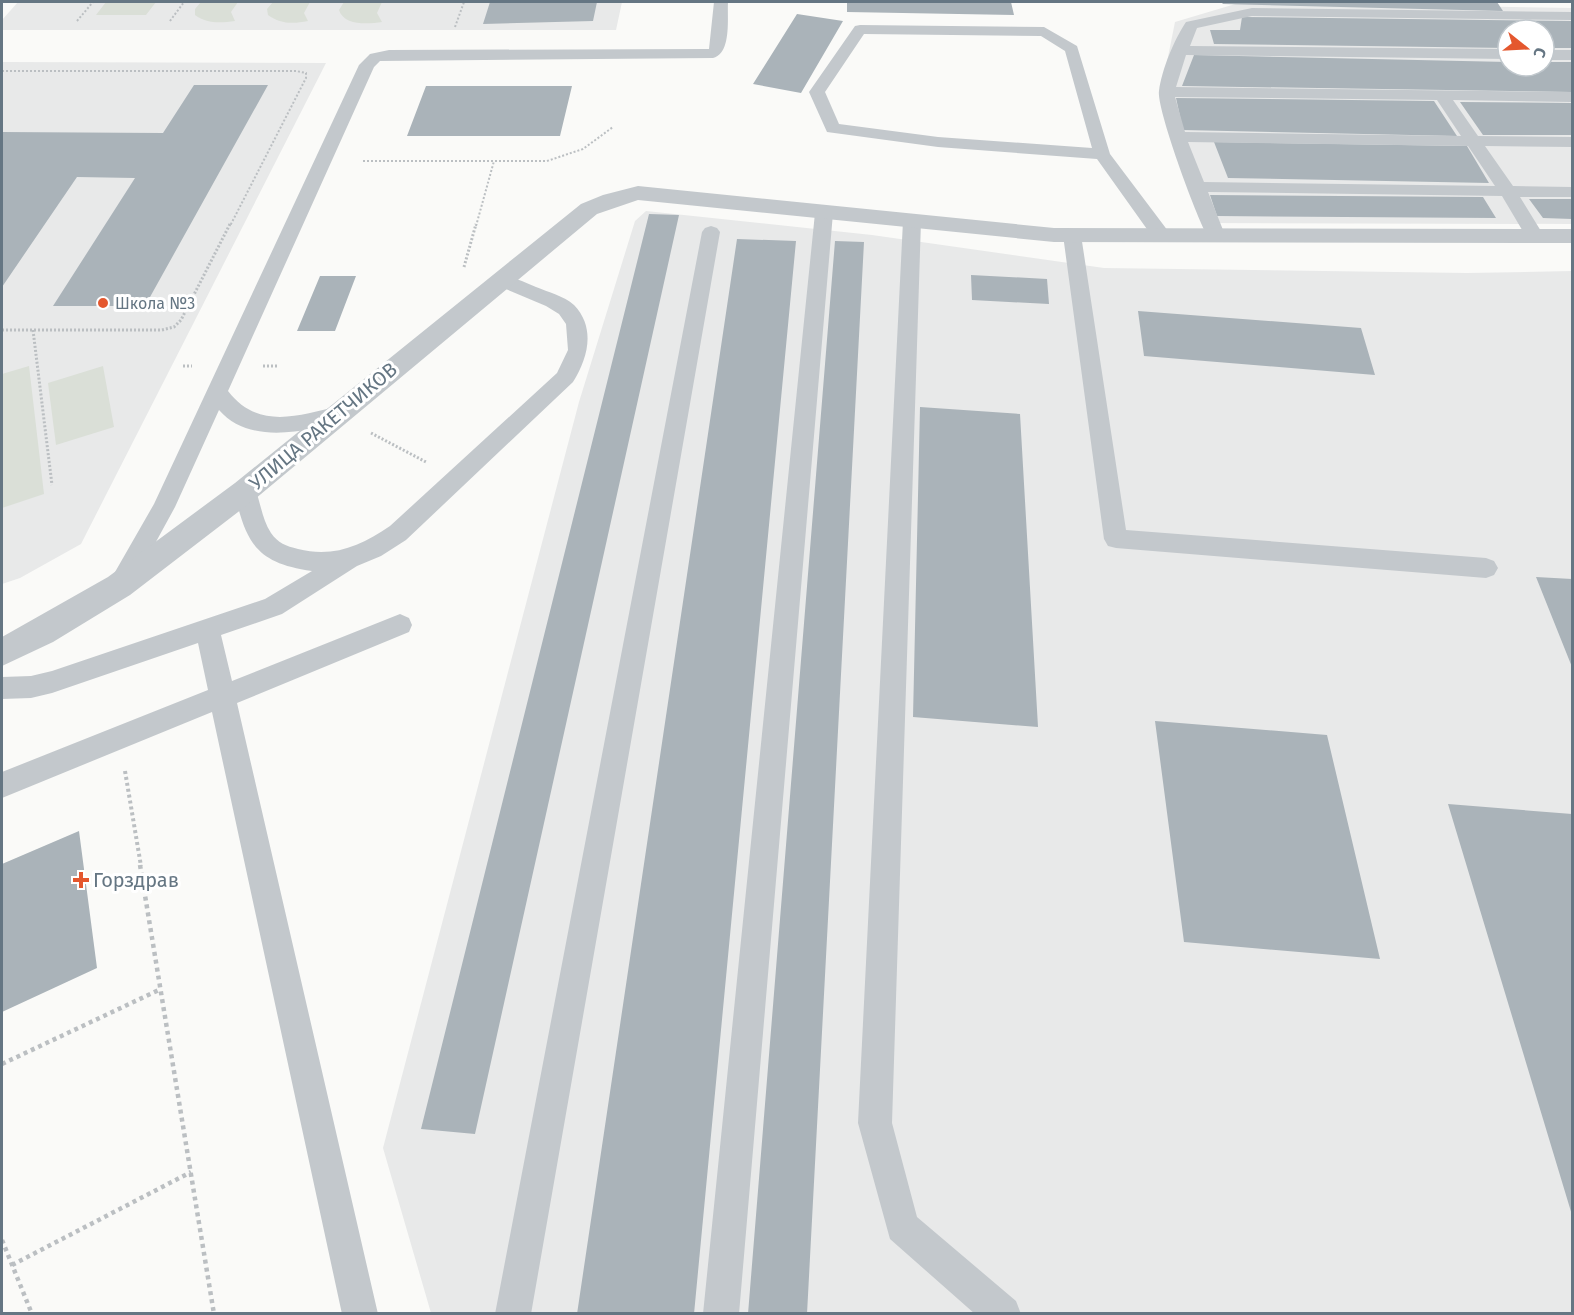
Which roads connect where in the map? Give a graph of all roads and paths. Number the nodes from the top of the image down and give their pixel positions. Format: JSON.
{"nodes":[{"id":1,"x":93,"y":2,"type":"edge"},
{"id":2,"x":183,"y":2,"type":"edge"},
{"id":3,"x":464,"y":2,"type":"edge"},
{"id":4,"x":721,"y":2,"type":"edge"},
{"id":5,"x":1572,"y":16,"type":"edge"},
{"id":6,"x":77,"y":21,"type":"dead end"},
{"id":7,"x":170,"y":21,"type":"dead end"},
{"id":8,"x":453,"y":30,"type":"dead end"},
{"id":9,"x":1181,"y":50,"type":"junction"},
{"id":10,"x":1496,"y":54,"type":"edge"},
{"id":11,"x":1556,"y":55,"type":"edge"},
{"id":12,"x":1572,"y":55,"type":"edge"},
{"id":13,"x":2,"y":70,"type":"edge"},
{"id":14,"x":1167,"y":92,"type":"junction"},
{"id":15,"x":1441,"y":95,"type":"junction"},
{"id":16,"x":1572,"y":97,"type":"edge"},
{"id":17,"x":613,"y":127,"type":"dead end"},
{"id":18,"x":1179,"y":137,"type":"junction"},
{"id":19,"x":1474,"y":141,"type":"junction"},
{"id":20,"x":1572,"y":142,"type":"edge"},
{"id":21,"x":1102,"y":154,"type":"junction"},
{"id":22,"x":363,"y":161,"type":"dead end"},
{"id":23,"x":494,"y":161,"type":"junction"},
{"id":24,"x":1198,"y":187,"type":"junction"},
{"id":25,"x":1508,"y":191,"type":"junction"},
{"id":26,"x":1572,"y":192,"type":"edge"},
{"id":27,"x":824,"y":213,"type":"junction"},
{"id":28,"x":912,"y":221,"type":"junction"},
{"id":29,"x":711,"y":232,"type":"dead end"},
{"id":30,"x":1072,"y":235,"type":"junction"},
{"id":31,"x":1161,"y":235,"type":"junction"},
{"id":32,"x":1216,"y":235,"type":"junction"},
{"id":33,"x":1535,"y":236,"type":"junction"},
{"id":34,"x":1572,"y":236,"type":"edge"},
{"id":35,"x":463,"y":272,"type":"dead end"},
{"id":36,"x":501,"y":280,"type":"junction"},
{"id":37,"x":2,"y":330,"type":"edge"},
{"id":38,"x":33,"y":330,"type":"junction"},
{"id":39,"x":217,"y":392,"type":"junction"},
{"id":40,"x":339,"y":414,"type":"junction"},
{"id":41,"x":370,"y":433,"type":"dead end"},
{"id":42,"x":429,"y":464,"type":"dead end"},
{"id":43,"x":52,"y":485,"type":"dead end"},
{"id":44,"x":245,"y":491,"type":"junction"},
{"id":45,"x":347,"y":562,"type":"junction"},
{"id":46,"x":1486,"y":568,"type":"dead end"},
{"id":47,"x":119,"y":586,"type":"junction"},
{"id":48,"x":400,"y":625,"type":"dead end"},
{"id":49,"x":207,"y":629,"type":"junction"},
{"id":50,"x":2,"y":652,"type":"edge"},
{"id":51,"x":2,"y":688,"type":"edge"},
{"id":52,"x":223,"y":696,"type":"junction"},
{"id":53,"x":120,"y":738,"type":"junction"},
{"id":54,"x":2,"y":785,"type":"edge"},
{"id":55,"x":161,"y":989,"type":"junction"},
{"id":56,"x":2,"y":1064,"type":"edge"},
{"id":57,"x":190,"y":1172,"type":"junction"},
{"id":58,"x":2,"y":1240,"type":"edge"},
{"id":59,"x":12,"y":1265,"type":"junction"},
{"id":60,"x":32,"y":1314,"type":"edge"},
{"id":61,"x":214,"y":1314,"type":"edge"},
{"id":62,"x":360,"y":1314,"type":"edge"},
{"id":63,"x":513,"y":1314,"type":"edge"},
{"id":64,"x":721,"y":1314,"type":"edge"},
{"id":65,"x":1003,"y":1314,"type":"edge"}],
"edges":[{"from":1,"to":6,"type":"path"},
{"from":2,"to":7,"type":"path"},
{"from":3,"to":8,"type":"path"},
{"from":4,"to":39,"type":"lane"},
{"from":5,"to":9,"type":"lane"},
{"from":9,"to":10,"type":"lane"},
{"from":9,"to":14,"type":"lane"},
{"from":11,"to":12,"type":"lane"},
{"from":13,"to":38,"type":"path"},
{"from":14,"to":15,"type":"lane"},
{"from":14,"to":18,"type":"lane"},
{"from":15,"to":16,"type":"lane"},
{"from":15,"to":19,"type":"lane"},
{"from":17,"to":23,"type":"path"},
{"from":18,"to":19,"type":"lane"},
{"from":18,"to":24,"type":"lane"},
{"from":19,"to":20,"type":"lane"},
{"from":19,"to":25,"type":"lane"},
{"from":21,"to":21,"type":"lane"},
{"from":21,"to":31,"type":"lane"},
{"from":22,"to":23,"type":"path"},
{"from":23,"to":35,"type":"path"},
{"from":24,"to":25,"type":"lane"},
{"from":24,"to":32,"type":"lane"},
{"from":25,"to":26,"type":"lane"},
{"from":25,"to":33,"type":"lane"},
{"from":27,"to":28,"type":"street"},
{"from":27,"to":36,"type":"street","name":"УЛИЦА РАКЕТЧИКОВ"},
{"from":27,"to":64,"type":"lane"},
{"from":28,"to":30,"type":"street"},
{"from":28,"to":65,"type":"lane"},
{"from":29,"to":63,"type":"lane"},
{"from":30,"to":31,"type":"street"},
{"from":30,"to":46,"type":"lane"},
{"from":31,"to":32,"type":"street"},
{"from":32,"to":33,"type":"street"},
{"from":33,"to":34,"type":"street"},
{"from":36,"to":40,"type":"street","name":"УЛИЦА РАКЕТЧИКОВ"},
{"from":36,"to":45,"type":"lane"},
{"from":37,"to":38,"type":"path"},
{"from":38,"to":43,"type":"path"},
{"from":39,"to":40,"type":"lane"},
{"from":39,"to":47,"type":"lane"},
{"from":40,"to":44,"type":"street","name":"УЛИЦА РАКЕТЧИКОВ"},
{"from":41,"to":42,"type":"path"},
{"from":44,"to":45,"type":"lane"},
{"from":44,"to":47,"type":"street","name":"УЛИЦА РАКЕТЧИКОВ"},
{"from":45,"to":49,"type":"lane"},
{"from":47,"to":50,"type":"street","name":"УЛИЦА РАКЕТЧИКОВ"},
{"from":48,"to":52,"type":"lane"},
{"from":49,"to":51,"type":"lane"},
{"from":49,"to":52,"type":"lane"},
{"from":52,"to":53,"type":"lane"},
{"from":52,"to":62,"type":"lane"},
{"from":53,"to":54,"type":"lane"},
{"from":53,"to":55,"type":"path"},
{"from":55,"to":56,"type":"path"},
{"from":55,"to":57,"type":"path"},
{"from":57,"to":59,"type":"path"},
{"from":57,"to":61,"type":"path"},
{"from":58,"to":59,"type":"path"},
{"from":59,"to":60,"type":"path"}]}
